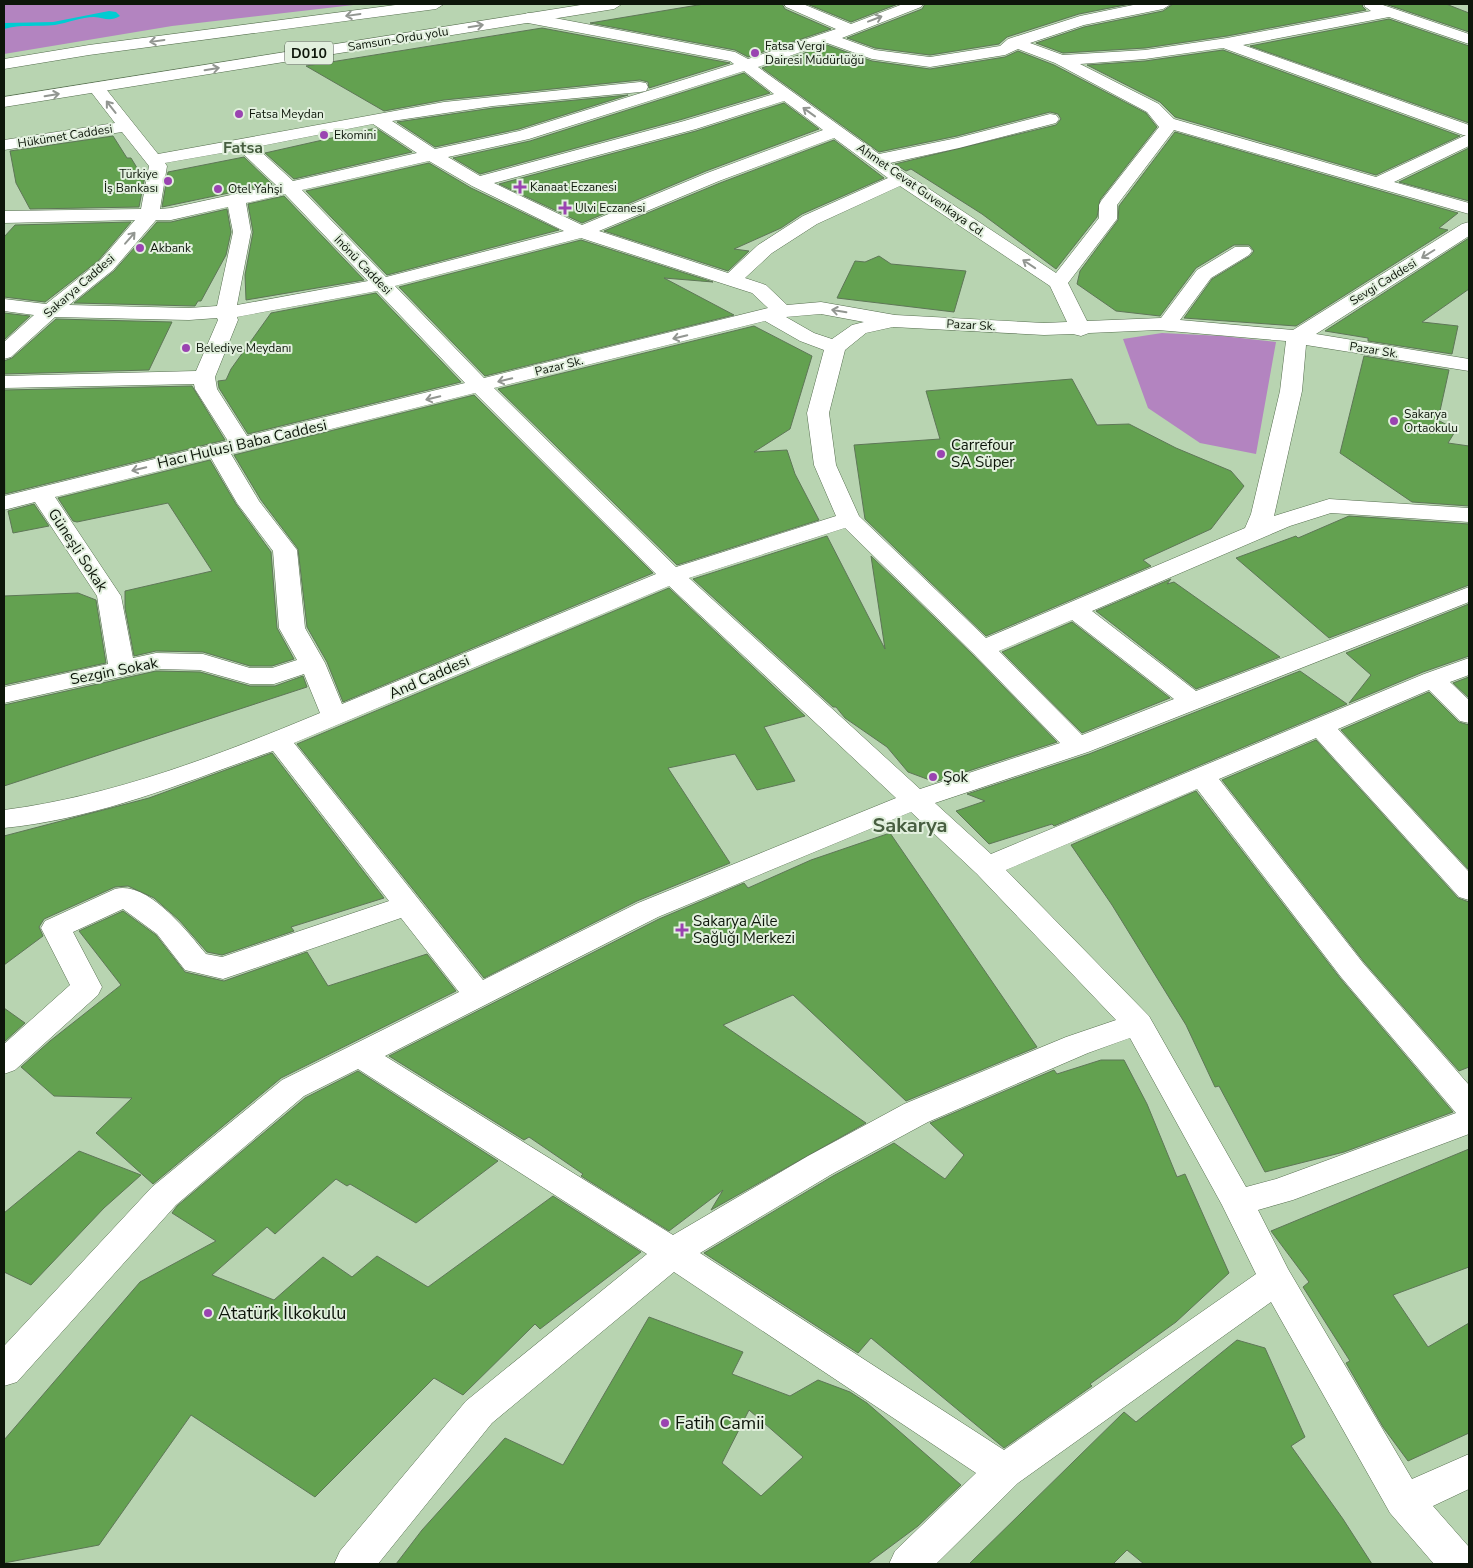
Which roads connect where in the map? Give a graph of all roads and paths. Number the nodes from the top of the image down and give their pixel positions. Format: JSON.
{"nodes":[{"id":1,"x":436,"y":4,"type":"edge"},
{"id":2,"x":614,"y":4,"type":"edge"},
{"id":3,"x":791,"y":4,"type":"edge"},
{"id":4,"x":916,"y":4,"type":"edge"},
{"id":5,"x":1163,"y":4,"type":"edge"},
{"id":6,"x":1366,"y":4,"type":"edge"},
{"id":7,"x":1390,"y":12,"type":"junction"},
{"id":8,"x":528,"y":18,"type":"junction"},
{"id":9,"x":850,"y":29,"type":"junction"},
{"id":10,"x":828,"y":38,"type":"junction"},
{"id":11,"x":1469,"y":38,"type":"edge"},
{"id":12,"x":1014,"y":42,"type":"junction"},
{"id":13,"x":1223,"y":43,"type":"junction"},
{"id":14,"x":60,"y":55,"type":"junction"},
{"id":15,"x":1061,"y":60,"type":"junction"},
{"id":16,"x":4,"y":64,"type":"edge"},
{"id":17,"x":747,"y":65,"type":"junction"},
{"id":18,"x":95,"y":75,"type":"junction"},
{"id":19,"x":688,"y":84,"type":"junction"},
{"id":20,"x":787,"y":95,"type":"junction"},
{"id":21,"x":4,"y":102,"type":"edge"},
{"id":22,"x":377,"y":119,"type":"junction"},
{"id":23,"x":1050,"y":119,"type":"dead end"},
{"id":24,"x":1168,"y":123,"type":"junction"},
{"id":25,"x":126,"y":126,"type":"junction"},
{"id":26,"x":1469,"y":130,"type":"edge"},
{"id":27,"x":836,"y":131,"type":"junction"},
{"id":28,"x":1469,"y":140,"type":"edge"},
{"id":29,"x":4,"y":145,"type":"edge"},
{"id":30,"x":244,"y":146,"type":"junction"},
{"id":31,"x":433,"y":156,"type":"junction"},
{"id":32,"x":154,"y":160,"type":"junction"},
{"id":33,"x":877,"y":160,"type":"junction"},
{"id":34,"x":901,"y":178,"type":"junction"},
{"id":35,"x":478,"y":182,"type":"junction"},
{"id":36,"x":1380,"y":182,"type":"junction"},
{"id":37,"x":291,"y":189,"type":"junction"},
{"id":38,"x":236,"y":201,"type":"junction"},
{"id":39,"x":1469,"y":209,"type":"edge"},
{"id":40,"x":149,"y":216,"type":"junction"},
{"id":41,"x":4,"y":217,"type":"edge"},
{"id":42,"x":1469,"y":228,"type":"edge"},
{"id":43,"x":582,"y":232,"type":"junction"},
{"id":44,"x":1242,"y":251,"type":"dead end"},
{"id":45,"x":732,"y":279,"type":"junction"},
{"id":46,"x":1058,"y":283,"type":"junction"},
{"id":47,"x":381,"y":284,"type":"junction"},
{"id":48,"x":4,"y":305,"type":"edge"},
{"id":49,"x":50,"y":311,"type":"junction"},
{"id":50,"x":226,"y":311,"type":"junction"},
{"id":51,"x":776,"y":313,"type":"junction"},
{"id":52,"x":891,"y":321,"type":"junction"},
{"id":53,"x":1166,"y":325,"type":"junction"},
{"id":54,"x":1080,"y":329,"type":"junction"},
{"id":55,"x":1297,"y":338,"type":"junction"},
{"id":56,"x":835,"y":347,"type":"junction"},
{"id":57,"x":4,"y":353,"type":"edge"},
{"id":58,"x":1469,"y":367,"type":"edge"},
{"id":59,"x":204,"y":377,"type":"junction"},
{"id":60,"x":4,"y":382,"type":"edge"},
{"id":61,"x":480,"y":386,"type":"junction"},
{"id":62,"x":241,"y":444,"type":"junction"},
{"id":63,"x":217,"y":450,"type":"junction"},
{"id":64,"x":41,"y":493,"type":"junction"},
{"id":65,"x":4,"y":502,"type":"edge"},
{"id":66,"x":1469,"y":515,"type":"edge"},
{"id":67,"x":849,"y":519,"type":"junction"},
{"id":68,"x":1254,"y":532,"type":"junction"},
{"id":69,"x":672,"y":576,"type":"junction"},
{"id":70,"x":1469,"y":594,"type":"edge"},
{"id":71,"x":1074,"y":610,"type":"junction"},
{"id":72,"x":983,"y":649,"type":"junction"},
{"id":73,"x":312,"y":663,"type":"junction"},
{"id":74,"x":1469,"y":666,"type":"edge"},
{"id":75,"x":122,"y":668,"type":"junction"},
{"id":76,"x":1432,"y":680,"type":"junction"},
{"id":77,"x":4,"y":695,"type":"edge"},
{"id":78,"x":1193,"y":701,"type":"junction"},
{"id":79,"x":334,"y":715,"type":"junction"},
{"id":80,"x":1469,"y":715,"type":"edge"},
{"id":81,"x":1321,"y":727,"type":"junction"},
{"id":82,"x":278,"y":740,"type":"junction"},
{"id":83,"x":1078,"y":746,"type":"junction"},
{"id":84,"x":1203,"y":777,"type":"junction"},
{"id":85,"x":916,"y":800,"type":"junction"},
{"id":86,"x":4,"y":820,"type":"edge"},
{"id":87,"x":986,"y":867,"type":"junction"},
{"id":88,"x":1469,"y":890,"type":"edge"},
{"id":89,"x":408,"y":905,"type":"junction"},
{"id":90,"x":478,"y":995,"type":"junction"},
{"id":91,"x":1138,"y":1024,"type":"junction"},
{"id":92,"x":359,"y":1055,"type":"junction"},
{"id":93,"x":4,"y":1062,"type":"edge"},
{"id":94,"x":1469,"y":1106,"type":"edge"},
{"id":95,"x":1469,"y":1121,"type":"edge"},
{"id":96,"x":1237,"y":1202,"type":"junction"},
{"id":97,"x":672,"y":1253,"type":"junction"},
{"id":98,"x":1276,"y":1279,"type":"junction"},
{"id":99,"x":4,"y":1371,"type":"edge"},
{"id":100,"x":1004,"y":1470,"type":"junction"},
{"id":101,"x":1469,"y":1471,"type":"edge"},
{"id":102,"x":1404,"y":1501,"type":"junction"},
{"id":103,"x":354,"y":1564,"type":"edge"},
{"id":104,"x":909,"y":1564,"type":"edge"},
{"id":105,"x":1459,"y":1564,"type":"edge"}],
"edges":[{"from":1,"to":14,"type":"main road","name":"Samsun-Ordu yolu","number":"D010","one_way":true},
{"from":2,"to":8,"type":"main road","name":"Samsun-Ordu yolu","number":"D010"},
{"from":3,"to":9,"type":"main road"},
{"from":9,"to":4,"type":"main road","one_way":true},
{"from":5,"to":12,"type":"main road"},
{"from":6,"to":7,"type":"main road"},
{"from":7,"to":11,"type":"main road"},
{"from":7,"to":13,"type":"main road"},
{"from":8,"to":17,"type":"main road","name":"Ahmet Cevat Guvenkaya Cd."},
{"from":18,"to":8,"type":"main road","name":"Samsun-Ordu yolu","number":"D010","one_way":true},
{"from":9,"to":10,"type":"main road"},
{"from":10,"to":12,"type":"main road"},
{"from":10,"to":17,"type":"main road"},
{"from":12,"to":15,"type":"main road"},
{"from":13,"to":15,"type":"main road"},
{"from":13,"to":26,"type":"main road"},
{"from":14,"to":16,"type":"main road","name":"Samsun-Ordu yolu","number":"D010"},
{"from":14,"to":18,"type":"main road"},
{"from":15,"to":24,"type":"main road"},
{"from":17,"to":19,"type":"main road"},
{"from":17,"to":20,"type":"main road","name":"Ahmet Cevat Guvenkaya Cd."},
{"from":21,"to":18,"type":"main road","name":"Samsun-Ordu yolu","number":"D010","one_way":true},
{"from":25,"to":18,"type":"main road","one_way":true},
{"from":19,"to":22,"type":"main road"},
{"from":19,"to":31,"type":"main road"},
{"from":27,"to":20,"type":"main road","name":"Ahmet Cevat Guvenkaya Cd.","one_way":true},
{"from":20,"to":35,"type":"main road"},
{"from":22,"to":30,"type":"main road"},
{"from":22,"to":31,"type":"main road"},
{"from":23,"to":33,"type":"main road"},
{"from":24,"to":36,"type":"main road"},
{"from":24,"to":46,"type":"main road"},
{"from":25,"to":29,"type":"main road","name":"Hükümet Caddesi"},
{"from":25,"to":32,"type":"main road"},
{"from":27,"to":33,"type":"main road","name":"Ahmet Cevat Guvenkaya Cd."},
{"from":27,"to":43,"type":"main road"},
{"from":28,"to":36,"type":"main road"},
{"from":30,"to":32,"type":"main road"},
{"from":30,"to":37,"type":"main road","name":"İnönü Caddesi"},
{"from":31,"to":35,"type":"main road"},
{"from":31,"to":37,"type":"main road"},
{"from":32,"to":40,"type":"main road"},
{"from":33,"to":34,"type":"main road","name":"Ahmet Cevat Guvenkaya Cd."},
{"from":34,"to":45,"type":"main road"},
{"from":46,"to":34,"type":"main road","name":"Ahmet Cevat Guvenkaya Cd.","one_way":true},
{"from":35,"to":43,"type":"main road"},
{"from":36,"to":39,"type":"main road"},
{"from":37,"to":38,"type":"main road"},
{"from":37,"to":47,"type":"main road","name":"İnönü Caddesi"},
{"from":38,"to":40,"type":"main road"},
{"from":38,"to":50,"type":"main road"},
{"from":40,"to":41,"type":"main road"},
{"from":49,"to":40,"type":"main road","name":"Sakarya Caddesi","one_way":true},
{"from":42,"to":55,"type":"main road","name":"Sevgi Caddesi","one_way":true},
{"from":43,"to":45,"type":"main road"},
{"from":43,"to":47,"type":"main road"},
{"from":44,"to":53,"type":"main road"},
{"from":45,"to":51,"type":"main road"},
{"from":46,"to":54,"type":"main road"},
{"from":47,"to":50,"type":"main road"},
{"from":47,"to":61,"type":"main road","name":"İnönü Caddesi"},
{"from":48,"to":49,"type":"main road"},
{"from":49,"to":50,"type":"main road"},
{"from":49,"to":57,"type":"main road","name":"Sakarya Caddesi"},
{"from":50,"to":59,"type":"main road"},
{"from":52,"to":51,"type":"main road","name":"Pazar Sk.","one_way":true},
{"from":51,"to":56,"type":"main road"},
{"from":51,"to":61,"type":"main road","name":"Pazar Sk.","one_way":true},
{"from":52,"to":54,"type":"main road","name":"Pazar Sk."},
{"from":52,"to":56,"type":"main road"},
{"from":53,"to":54,"type":"main road","name":"Pazar Sk."},
{"from":53,"to":55,"type":"main road","name":"Pazar Sk."},
{"from":55,"to":58,"type":"main road","name":"Pazar Sk."},
{"from":55,"to":68,"type":"main road"},
{"from":56,"to":67,"type":"main road"},
{"from":59,"to":60,"type":"main road"},
{"from":59,"to":62,"type":"main road"},
{"from":61,"to":62,"type":"main road","name":"Hacı Hulusi Baba Caddesi","one_way":true},
{"from":61,"to":69,"type":"main road","name":"İnönü Caddesi"},
{"from":62,"to":63,"type":"main road","name":"Hacı Hulusi Baba Caddesi"},
{"from":63,"to":64,"type":"main road","name":"Hacı Hulusi Baba Caddesi","one_way":true},
{"from":63,"to":73,"type":"main road"},
{"from":64,"to":65,"type":"main road","name":"Hacı Hulusi Baba Caddesi"},
{"from":64,"to":75,"type":"main road","name":"Güneşli Sokak"},
{"from":66,"to":68,"type":"main road"},
{"from":67,"to":69,"type":"main road","name":"And Caddesi"},
{"from":67,"to":72,"type":"main road"},
{"from":68,"to":71,"type":"main road"},
{"from":69,"to":79,"type":"main road","name":"And Caddesi"},
{"from":69,"to":85,"type":"main road","name":"İnönü Caddesi"},
{"from":70,"to":78,"type":"main road"},
{"from":71,"to":72,"type":"main road"},
{"from":71,"to":78,"type":"main road"},
{"from":72,"to":83,"type":"main road"},
{"from":73,"to":75,"type":"main road","name":"Sezgin Sokak"},
{"from":73,"to":79,"type":"main road"},
{"from":74,"to":76,"type":"main road"},
{"from":75,"to":77,"type":"main road","name":"Sezgin Sokak"},
{"from":76,"to":80,"type":"main road"},
{"from":76,"to":81,"type":"main road"},
{"from":78,"to":83,"type":"main road"},
{"from":79,"to":82,"type":"main road","name":"And Caddesi"},
{"from":81,"to":84,"type":"main road"},
{"from":81,"to":88,"type":"main road"},
{"from":82,"to":86,"type":"main road","name":"And Caddesi"},
{"from":82,"to":89,"type":"main road"},
{"from":83,"to":85,"type":"main road"},
{"from":84,"to":87,"type":"main road"},
{"from":84,"to":94,"type":"main road"},
{"from":85,"to":87,"type":"main road","name":"İnönü Caddesi"},
{"from":85,"to":90,"type":"main road"},
{"from":87,"to":91,"type":"main road","name":"İnönü Caddesi"},
{"from":89,"to":90,"type":"main road"},
{"from":89,"to":93,"type":"main road"},
{"from":90,"to":92,"type":"main road"},
{"from":91,"to":96,"type":"main road","name":"İnönü Caddesi"},
{"from":91,"to":97,"type":"main road"},
{"from":92,"to":97,"type":"main road"},
{"from":92,"to":99,"type":"main road"},
{"from":95,"to":96,"type":"main road"},
{"from":96,"to":98,"type":"main road","name":"İnönü Caddesi"},
{"from":97,"to":100,"type":"main road"},
{"from":97,"to":103,"type":"main road"},
{"from":98,"to":100,"type":"main road"},
{"from":98,"to":102,"type":"main road","name":"İnönü Caddesi"},
{"from":100,"to":104,"type":"main road"},
{"from":101,"to":102,"type":"main road"},
{"from":102,"to":105,"type":"main road","name":"İnönü Caddesi"}]}
